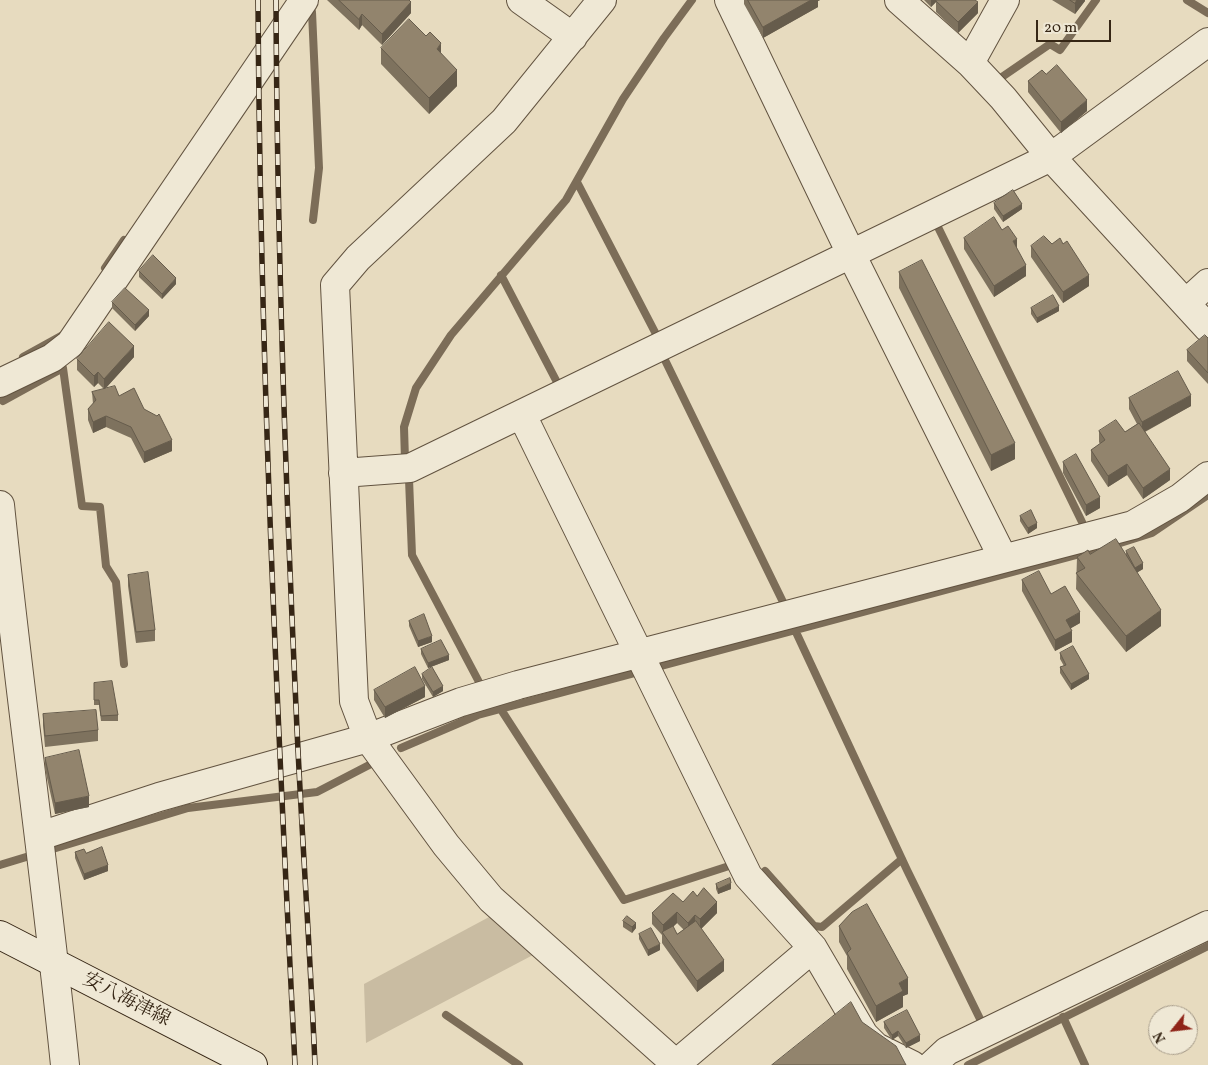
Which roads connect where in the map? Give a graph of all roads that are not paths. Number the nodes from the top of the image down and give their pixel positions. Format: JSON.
{"nodes":[{"id":1,"x":304,"y":0,"type":"edge"},
{"id":2,"x":521,"y":0,"type":"edge"},
{"id":3,"x":602,"y":0,"type":"edge"},
{"id":4,"x":729,"y":0,"type":"edge"},
{"id":5,"x":899,"y":0,"type":"edge"},
{"id":6,"x":1005,"y":0,"type":"edge"},
{"id":7,"x":573,"y":37,"type":"junction"},
{"id":8,"x":1208,"y":42,"type":"edge"},
{"id":9,"x":970,"y":64,"type":"junction"},
{"id":10,"x":1052,"y":157,"type":"junction"},
{"id":11,"x":853,"y":254,"type":"junction"},
{"id":12,"x":1208,"y":283,"type":"edge"},
{"id":13,"x":1186,"y":303,"type":"junction"},
{"id":14,"x":1208,"y":328,"type":"edge"},
{"id":15,"x":0,"y":383,"type":"edge"},
{"id":16,"x":522,"y":415,"type":"junction"},
{"id":17,"x":343,"y":473,"type":"junction"},
{"id":18,"x":1208,"y":476,"type":"edge"},
{"id":19,"x":0,"y":505,"type":"edge"},
{"id":20,"x":1003,"y":558,"type":"junction"},
{"id":21,"x":5,"y":612,"type":"edge"},
{"id":22,"x":640,"y":652,"type":"junction"},
{"id":23,"x":368,"y":738,"type":"junction"},
{"id":24,"x":40,"y":836,"type":"junction"},
{"id":25,"x":1208,"y":926,"type":"edge"},
{"id":26,"x":0,"y":935,"type":"edge"},
{"id":27,"x":813,"y":948,"type":"junction"},
{"id":28,"x":55,"y":964,"type":"junction"},
{"id":29,"x":65,"y":1065,"type":"edge"},
{"id":30,"x":253,"y":1065,"type":"edge"},
{"id":31,"x":677,"y":1065,"type":"edge"},
{"id":32,"x":912,"y":1065,"type":"edge"},
{"id":33,"x":932,"y":1065,"type":"edge"}],
"edges":[{"from":1,"to":15,"type":"street"},
{"from":2,"to":7,"type":"street"},
{"from":3,"to":7,"type":"street"},
{"from":4,"to":11,"type":"street"},
{"from":5,"to":9,"type":"street"},
{"from":6,"to":9,"type":"street"},
{"from":7,"to":17,"type":"street"},
{"from":8,"to":10,"type":"street"},
{"from":9,"to":10,"type":"street"},
{"from":10,"to":11,"type":"street"},
{"from":10,"to":13,"type":"street"},
{"from":11,"to":16,"type":"street"},
{"from":11,"to":20,"type":"street"},
{"from":12,"to":13,"type":"street"},
{"from":13,"to":14,"type":"street"},
{"from":16,"to":17,"type":"street"},
{"from":16,"to":22,"type":"street"},
{"from":17,"to":23,"type":"street"},
{"from":18,"to":20,"type":"street"},
{"from":19,"to":21,"type":"street"},
{"from":20,"to":22,"type":"street"},
{"from":21,"to":24,"type":"street"},
{"from":22,"to":23,"type":"street"},
{"from":22,"to":27,"type":"street"},
{"from":23,"to":24,"type":"street"},
{"from":23,"to":31,"type":"street"},
{"from":24,"to":28,"type":"street"},
{"from":25,"to":33,"type":"street"},
{"from":26,"to":28,"type":"street","name":"安八海津線"},
{"from":27,"to":31,"type":"street"},
{"from":27,"to":32,"type":"street"},
{"from":28,"to":29,"type":"street"},
{"from":28,"to":30,"type":"street","name":"安八海津線"}]}
